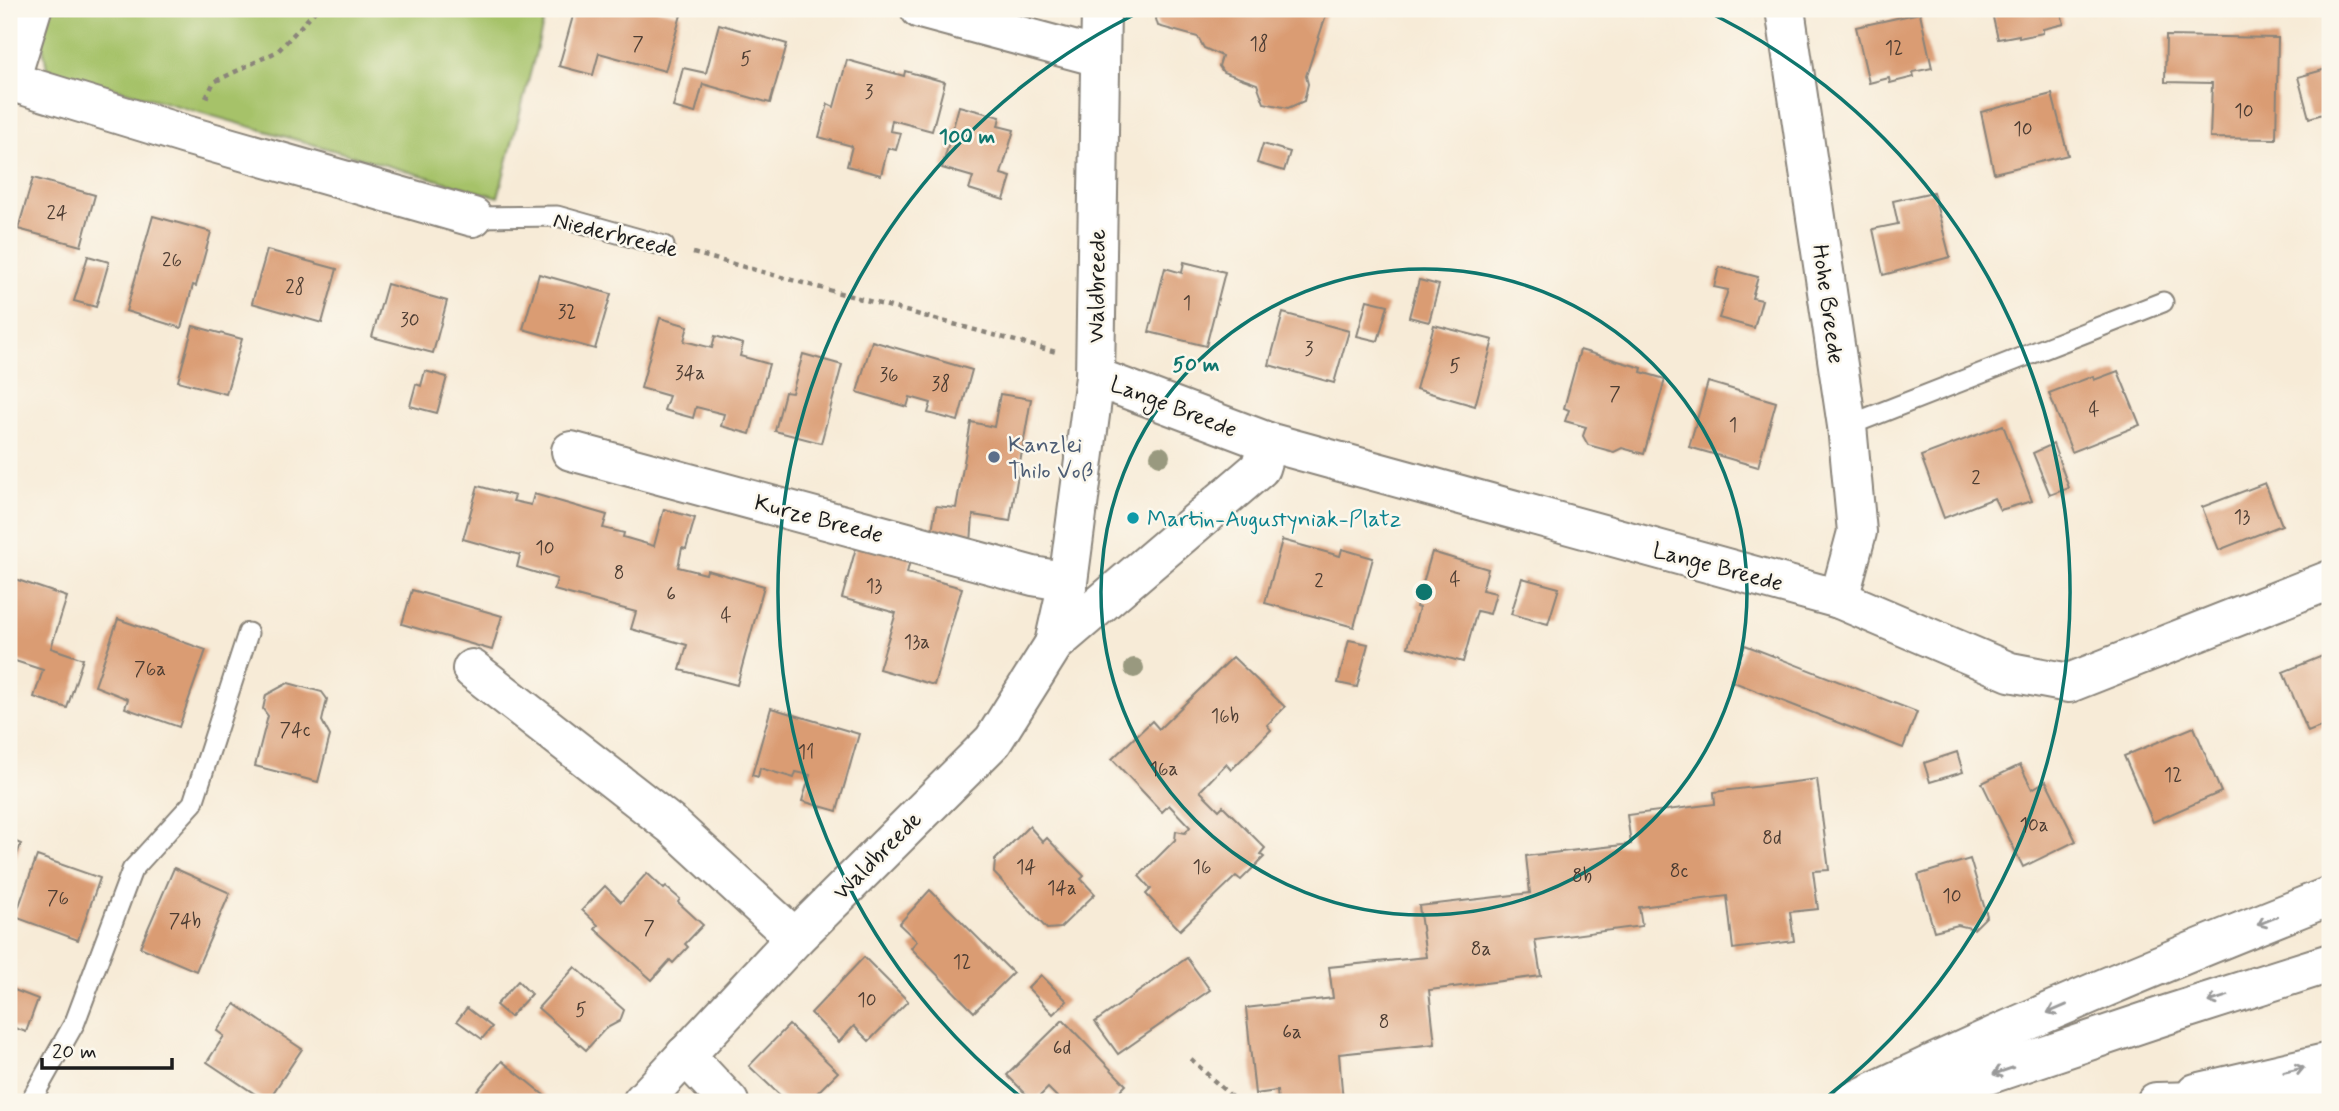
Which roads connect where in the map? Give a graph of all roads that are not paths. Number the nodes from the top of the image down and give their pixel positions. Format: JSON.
{"nodes":[{"id":1,"x":32,"y":9,"type":"edge"},
{"id":2,"x":920,"y":9,"type":"edge"},
{"id":3,"x":1101,"y":9,"type":"edge"},
{"id":4,"x":1786,"y":9,"type":"edge"},
{"id":5,"x":1099,"y":57,"type":"junction"},
{"id":6,"x":10,"y":81,"type":"edge"},
{"id":7,"x":473,"y":217,"type":"joint"},
{"id":8,"x":664,"y":246,"type":"road end"},
{"id":9,"x":2163,"y":302,"type":"dead end"},
{"id":10,"x":1095,"y":377,"type":"junction"},
{"id":11,"x":1847,"y":426,"type":"junction"},
{"id":12,"x":1268,"y":442,"type":"junction"},
{"id":13,"x":571,"y":452,"type":"dead end"},
{"id":14,"x":2330,"y":580,"type":"edge"},
{"id":15,"x":1068,"y":582,"type":"junction"},
{"id":16,"x":1839,"y":599,"type":"junction"},
{"id":17,"x":248,"y":633,"type":"dead end"},
{"id":18,"x":1054,"y":644,"type":"junction"},
{"id":19,"x":472,"y":669,"type":"dead end"},
{"id":20,"x":2330,"y":896,"type":"edge"},
{"id":21,"x":795,"y":938,"type":"junction"},
{"id":22,"x":2330,"y":964,"type":"edge"},
{"id":23,"x":685,"y":1055,"type":"junction"},
{"id":24,"x":2330,"y":1062,"type":"edge"},
{"id":25,"x":2330,"y":1098,"type":"edge"},
{"id":26,"x":30,"y":1102,"type":"edge"},
{"id":27,"x":642,"y":1102,"type":"edge"},
{"id":28,"x":729,"y":1102,"type":"edge"},
{"id":29,"x":1852,"y":1102,"type":"edge"},
{"id":30,"x":1906,"y":1102,"type":"edge"},
{"id":31,"x":2156,"y":1102,"type":"edge"}],
"edges":[{"from":1,"to":6,"type":"main road","name":"Niederbreede"},
{"from":2,"to":5,"type":"main road"},
{"from":3,"to":5,"type":"main road","name":"Waldbreede"},
{"from":4,"to":11,"type":"main road","name":"Hohe Breede"},
{"from":5,"to":10,"type":"main road","name":"Waldbreede"},
{"from":6,"to":7,"type":"main road","name":"Niederbreede"},
{"from":7,"to":8,"type":"lane","name":"Niederbreede"},
{"from":9,"to":11,"type":"lane"},
{"from":10,"to":12,"type":"main road","name":"Lange Breede"},
{"from":10,"to":15,"type":"main road","name":"Waldbreede"},
{"from":11,"to":16,"type":"main road","name":"Hohe Breede"},
{"from":12,"to":16,"type":"main road","name":"Lange Breede"},
{"from":12,"to":18,"type":"main road","name":"Waldbreede"},
{"from":13,"to":15,"type":"main road","name":"Kurze Breede"},
{"from":14,"to":16,"type":"main road","name":"Lange Breede"},
{"from":15,"to":18,"type":"main road","name":"Waldbreede"},
{"from":17,"to":26,"type":"lane"},
{"from":18,"to":21,"type":"main road","name":"Waldbreede"},
{"from":19,"to":21,"type":"main road"},
{"from":20,"to":29,"type":"main road","one_way":true},
{"from":21,"to":23,"type":"main road","name":"Waldbreede"},
{"from":22,"to":30,"type":"main road","one_way":true},
{"from":23,"to":27,"type":"main road","name":"Waldbreede"},
{"from":23,"to":28,"type":"main road"},
{"from":31,"to":24,"type":"main road","one_way":true},
{"from":25,"to":31,"type":"main road"}]}
